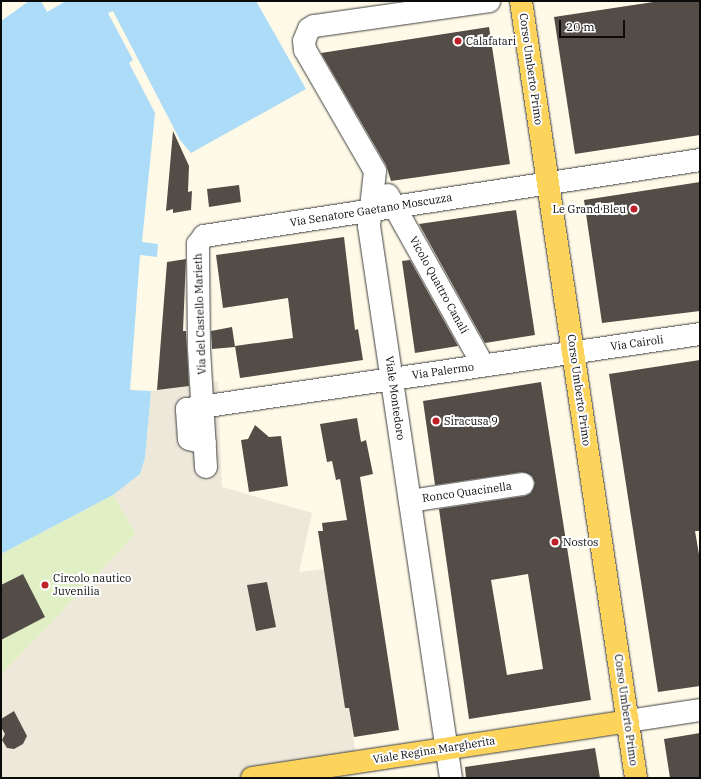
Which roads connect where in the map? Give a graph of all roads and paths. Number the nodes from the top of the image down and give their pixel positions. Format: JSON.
{"nodes":[{"id":1,"x":489,"y":1,"type":"edge"},
{"id":2,"x":521,"y":1,"type":"edge"},
{"id":3,"x":366,"y":9,"type":"edge"},
{"id":4,"x":700,"y":160,"type":"edge"},
{"id":5,"x":375,"y":172,"type":"junction"},
{"id":6,"x":548,"y":182,"type":"junction"},
{"id":7,"x":395,"y":206,"type":"junction"},
{"id":8,"x":372,"y":209,"type":"junction"},
{"id":9,"x":198,"y":244,"type":"joint"},
{"id":10,"x":700,"y":334,"type":"edge"},
{"id":11,"x":573,"y":352,"type":"junction"},
{"id":12,"x":483,"y":365,"type":"junction"},
{"id":13,"x":392,"y":378,"type":"junction"},
{"id":14,"x":211,"y":406,"type":"junction"},
{"id":15,"x":206,"y":467,"type":"dead end"},
{"id":16,"x":523,"y":484,"type":"dead end"},
{"id":17,"x":410,"y":501,"type":"junction"},
{"id":18,"x":700,"y":710,"type":"edge"},
{"id":19,"x":622,"y":722,"type":"junction"},
{"id":20,"x":447,"y":748,"type":"junction"},
{"id":21,"x":252,"y":778,"type":"edge"},
{"id":22,"x":452,"y":778,"type":"edge"},
{"id":23,"x":636,"y":778,"type":"edge"}],
"edges":[{"from":1,"to":3,"type":"street"},
{"from":2,"to":6,"type":"main road","name":"Corso Umberto Primo"},
{"from":3,"to":5,"type":"street"},
{"from":4,"to":6,"type":"street","name":"Via Senatore Gaetano Moscuzza"},
{"from":5,"to":7,"type":"street","name":"Vicolo Quattro Canali"},
{"from":5,"to":8,"type":"street","name":"Viale Montedoro"},
{"from":6,"to":7,"type":"street","name":"Via Senatore Gaetano Moscuzza"},
{"from":6,"to":11,"type":"main road","name":"Corso Umberto Primo"},
{"from":7,"to":8,"type":"street","name":"Via Senatore Gaetano Moscuzza"},
{"from":7,"to":12,"type":"street","name":"Vicolo Quattro Canali"},
{"from":8,"to":9,"type":"street","name":"Via Senatore Gaetano Moscuzza"},
{"from":8,"to":13,"type":"street","name":"Viale Montedoro"},
{"from":9,"to":14,"type":"street","name":"Via del Castello Marieth"},
{"from":10,"to":11,"type":"street","name":"Via Cairoli"},
{"from":11,"to":12,"type":"street","name":"Via Palermo"},
{"from":11,"to":19,"type":"main road","name":"Corso Umberto Primo"},
{"from":12,"to":13,"type":"street","name":"Via Palermo"},
{"from":13,"to":14,"type":"street","name":"Via Palermo"},
{"from":13,"to":17,"type":"street","name":"Viale Montedoro"},
{"from":14,"to":15,"type":"street","name":"Via del Castello Marieth"},
{"from":16,"to":17,"type":"street","name":"Ronco Quacinella"},
{"from":17,"to":20,"type":"street","name":"Viale Montedoro"},
{"from":18,"to":19,"type":"street"},
{"from":19,"to":20,"type":"main road","name":"Viale Regina Margherita"},
{"from":19,"to":23,"type":"main road","name":"Corso Umberto Primo"},
{"from":20,"to":21,"type":"main road","name":"Viale Regina Margherita"},
{"from":20,"to":22,"type":"street","name":"Viale Montedoro"}]}
